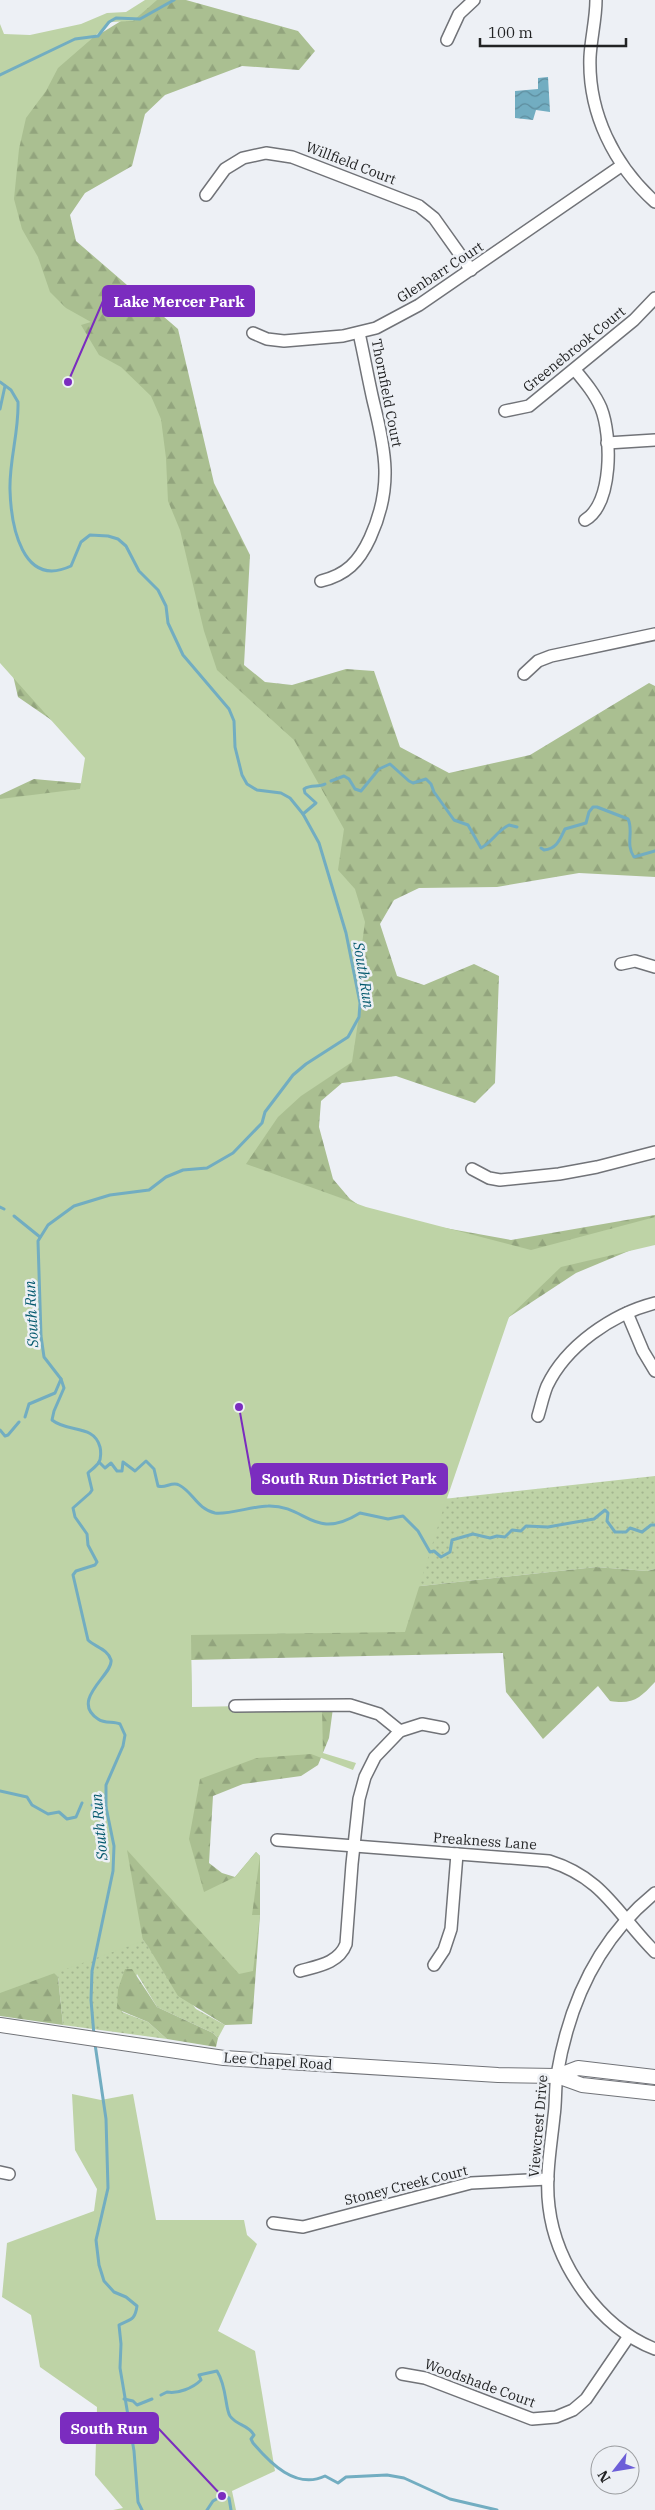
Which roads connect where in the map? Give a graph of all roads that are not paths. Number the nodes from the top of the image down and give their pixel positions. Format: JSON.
{"nodes":[{"id":1,"x":474,"y":0,"type":"edge"},
{"id":2,"x":596,"y":0,"type":"edge"},
{"id":3,"x":447,"y":40,"type":"dead end"},
{"id":4,"x":621,"y":166,"type":"junction"},
{"id":5,"x":206,"y":195,"type":"dead end"},
{"id":6,"x":655,"y":202,"type":"edge"},
{"id":7,"x":471,"y":270,"type":"junction"},
{"id":8,"x":655,"y":298,"type":"edge"},
{"id":9,"x":253,"y":332,"type":"dead end"},
{"id":10,"x":360,"y":333,"type":"junction"},
{"id":11,"x":575,"y":370,"type":"junction"},
{"id":12,"x":505,"y":411,"type":"dead end"},
{"id":13,"x":655,"y":440,"type":"edge"},
{"id":14,"x":607,"y":443,"type":"junction"},
{"id":15,"x":585,"y":520,"type":"dead end"},
{"id":16,"x":321,"y":581,"type":"dead end"},
{"id":17,"x":655,"y":634,"type":"edge"},
{"id":18,"x":524,"y":674,"type":"dead end"},
{"id":19,"x":621,"y":964,"type":"dead end"},
{"id":20,"x":655,"y":967,"type":"edge"},
{"id":21,"x":655,"y":1152,"type":"edge"},
{"id":22,"x":472,"y":1169,"type":"dead end"},
{"id":23,"x":655,"y":1303,"type":"edge"},
{"id":24,"x":628,"y":1313,"type":"junction"},
{"id":25,"x":655,"y":1371,"type":"edge"},
{"id":26,"x":538,"y":1416,"type":"dead end"},
{"id":27,"x":235,"y":1706,"type":"dead end"},
{"id":28,"x":443,"y":1728,"type":"dead end"},
{"id":29,"x":400,"y":1731,"type":"junction"},
{"id":30,"x":277,"y":1840,"type":"dead end"},
{"id":31,"x":354,"y":1846,"type":"junction"},
{"id":32,"x":457,"y":1854,"type":"junction"},
{"id":33,"x":655,"y":1893,"type":"edge"},
{"id":34,"x":626,"y":1919,"type":"junction"},
{"id":35,"x":655,"y":1952,"type":"edge"},
{"id":36,"x":434,"y":1965,"type":"dead end"},
{"id":37,"x":300,"y":1971,"type":"dead end"},
{"id":38,"x":0,"y":2025,"type":"edge"},
{"id":39,"x":557,"y":2076,"type":"junction"},
{"id":40,"x":655,"y":2077,"type":"edge"},
{"id":41,"x":655,"y":2093,"type":"edge"},
{"id":42,"x":548,"y":2179,"type":"junction"},
{"id":43,"x":273,"y":2224,"type":"dead end"},
{"id":44,"x":629,"y":2336,"type":"junction"},
{"id":45,"x":655,"y":2349,"type":"edge"},
{"id":46,"x":402,"y":2374,"type":"dead end"}],
"edges":[{"from":1,"to":3,"type":"street"},
{"from":2,"to":4,"type":"street"},
{"from":4,"to":6,"type":"street"},
{"from":4,"to":7,"type":"street","name":"Glenbarr Court"},
{"from":5,"to":7,"type":"street","name":"Willfield Court"},
{"from":7,"to":10,"type":"street","name":"Glenbarr Court"},
{"from":8,"to":11,"type":"street","name":"Greenebrook Court"},
{"from":9,"to":10,"type":"street","name":"Glenbarr Court"},
{"from":10,"to":16,"type":"street","name":"Thornfield Court"},
{"from":11,"to":12,"type":"street","name":"Greenebrook Court"},
{"from":11,"to":14,"type":"street"},
{"from":13,"to":14,"type":"street"},
{"from":14,"to":15,"type":"street"},
{"from":17,"to":18,"type":"street"},
{"from":19,"to":20,"type":"street"},
{"from":21,"to":22,"type":"street"},
{"from":23,"to":24,"type":"street"},
{"from":24,"to":25,"type":"street"},
{"from":24,"to":26,"type":"street"},
{"from":27,"to":29,"type":"street"},
{"from":28,"to":29,"type":"street"},
{"from":29,"to":31,"type":"street"},
{"from":30,"to":31,"type":"street","name":"Preakness Lane"},
{"from":31,"to":32,"type":"street","name":"Preakness Lane"},
{"from":31,"to":37,"type":"street"},
{"from":32,"to":34,"type":"street","name":"Preakness Lane"},
{"from":32,"to":36,"type":"street"},
{"from":33,"to":34,"type":"street","name":"Viewcrest Drive"},
{"from":34,"to":35,"type":"street","name":"Preakness Lane"},
{"from":34,"to":39,"type":"street","name":"Viewcrest Drive"},
{"from":38,"to":39,"type":"main road","name":"Lee Chapel Road"},
{"from":39,"to":40,"type":"main road","name":"Lee Chapel Road"},
{"from":39,"to":41,"type":"main road","name":"Lee Chapel Road"},
{"from":39,"to":42,"type":"street","name":"Viewcrest Drive"},
{"from":42,"to":43,"type":"street","name":"Stoney Creek Court"},
{"from":42,"to":44,"type":"street","name":"Viewcrest Drive"},
{"from":44,"to":45,"type":"street","name":"Viewcrest Drive"},
{"from":44,"to":46,"type":"street","name":"Woodshade Court"}]}
